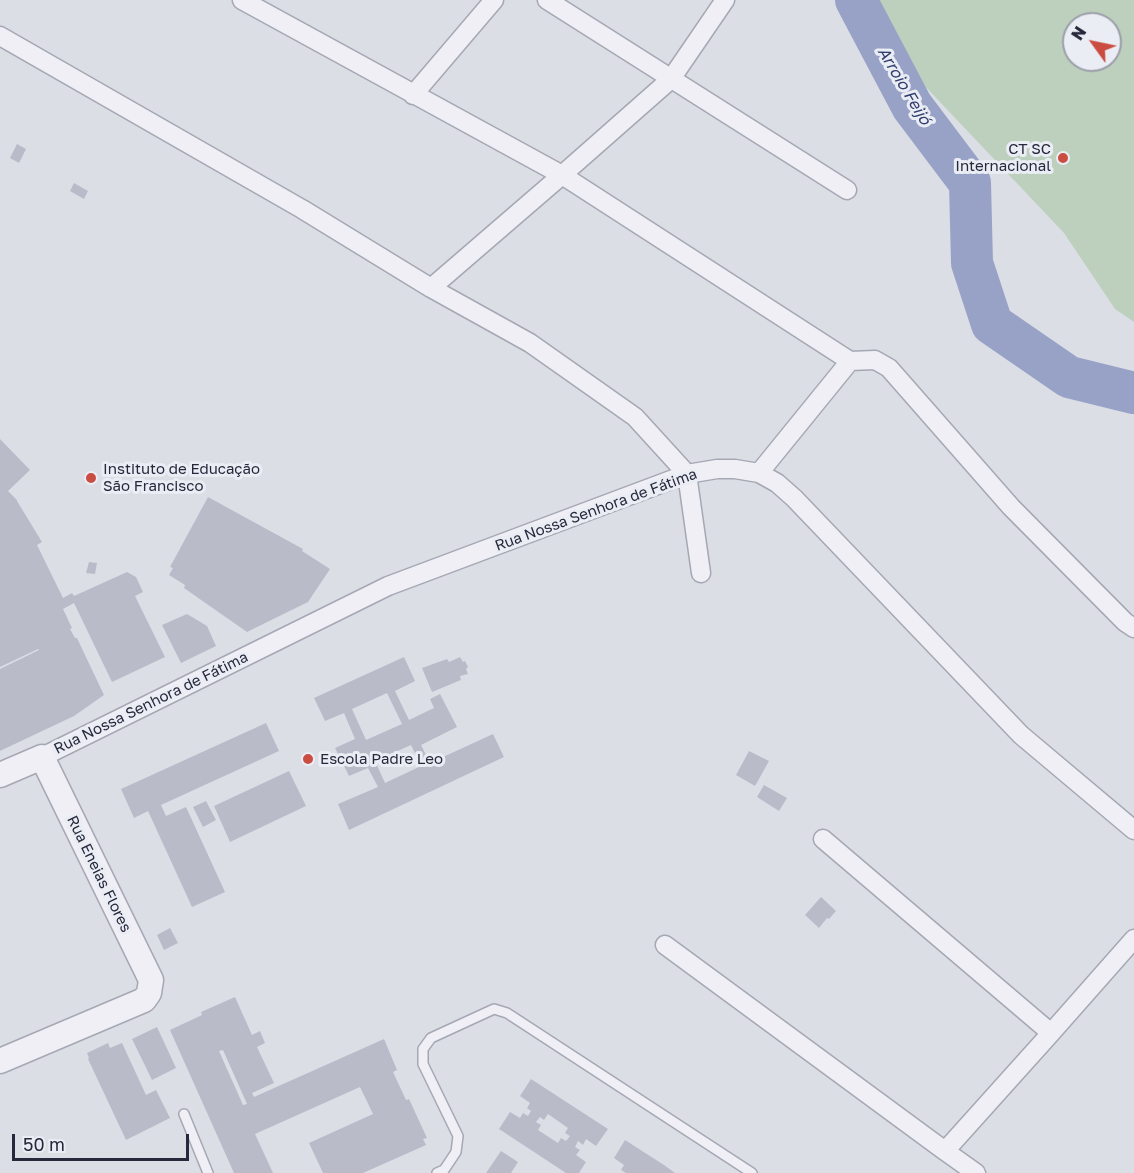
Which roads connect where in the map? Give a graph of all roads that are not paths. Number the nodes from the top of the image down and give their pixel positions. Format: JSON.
{"nodes":[{"id":1,"x":495,"y":0,"type":"edge"},
{"id":2,"x":547,"y":0,"type":"edge"},
{"id":3,"x":725,"y":0,"type":"edge"},
{"id":4,"x":248,"y":2,"type":"edge"},
{"id":5,"x":0,"y":36,"type":"edge"},
{"id":6,"x":671,"y":79,"type":"junction"},
{"id":7,"x":413,"y":95,"type":"junction"},
{"id":8,"x":562,"y":176,"type":"junction"},
{"id":9,"x":847,"y":190,"type":"dead end"},
{"id":10,"x":431,"y":288,"type":"junction"},
{"id":11,"x":850,"y":362,"type":"junction"},
{"id":12,"x":759,"y":473,"type":"junction"},
{"id":13,"x":687,"y":474,"type":"junction"},
{"id":14,"x":701,"y":573,"type":"dead end"},
{"id":15,"x":1134,"y":628,"type":"edge"},
{"id":16,"x":42,"y":757,"type":"junction"},
{"id":17,"x":0,"y":776,"type":"edge"},
{"id":18,"x":1134,"y":830,"type":"edge"},
{"id":19,"x":823,"y":839,"type":"dead end"},
{"id":20,"x":1134,"y":939,"type":"edge"},
{"id":21,"x":665,"y":945,"type":"dead end"},
{"id":22,"x":1051,"y":1034,"type":"junction"},
{"id":23,"x":0,"y":1061,"type":"edge"},
{"id":24,"x":184,"y":1114,"type":"dead end"},
{"id":25,"x":945,"y":1151,"type":"junction"},
{"id":26,"x":208,"y":1173,"type":"edge"},
{"id":27,"x":437,"y":1173,"type":"edge"},
{"id":28,"x":752,"y":1173,"type":"edge"},
{"id":29,"x":976,"y":1173,"type":"edge"}],
"edges":[{"from":1,"to":7,"type":"street"},
{"from":2,"to":6,"type":"street"},
{"from":3,"to":6,"type":"street"},
{"from":4,"to":7,"type":"street"},
{"from":5,"to":10,"type":"street"},
{"from":6,"to":8,"type":"street"},
{"from":6,"to":9,"type":"street"},
{"from":7,"to":8,"type":"street"},
{"from":8,"to":10,"type":"street"},
{"from":8,"to":11,"type":"street"},
{"from":10,"to":13,"type":"street"},
{"from":11,"to":12,"type":"street"},
{"from":11,"to":15,"type":"street"},
{"from":12,"to":13,"type":"street","name":"Rua Nossa Senhora de Fátima"},
{"from":12,"to":18,"type":"street","name":"Rua Nossa Senhora de Fátima"},
{"from":13,"to":14,"type":"street"},
{"from":13,"to":16,"type":"street","name":"Rua Nossa Senhora de Fátima"},
{"from":16,"to":17,"type":"street","name":"Rua Nossa Senhora de Fátima"},
{"from":16,"to":23,"type":"street","name":"Rua Eneias Flores"},
{"from":19,"to":22,"type":"street"},
{"from":20,"to":22,"type":"street"},
{"from":21,"to":25,"type":"street"},
{"from":22,"to":25,"type":"street"},
{"from":24,"to":26,"type":"lane"},
{"from":25,"to":29,"type":"street"},
{"from":27,"to":28,"type":"lane"}]}
